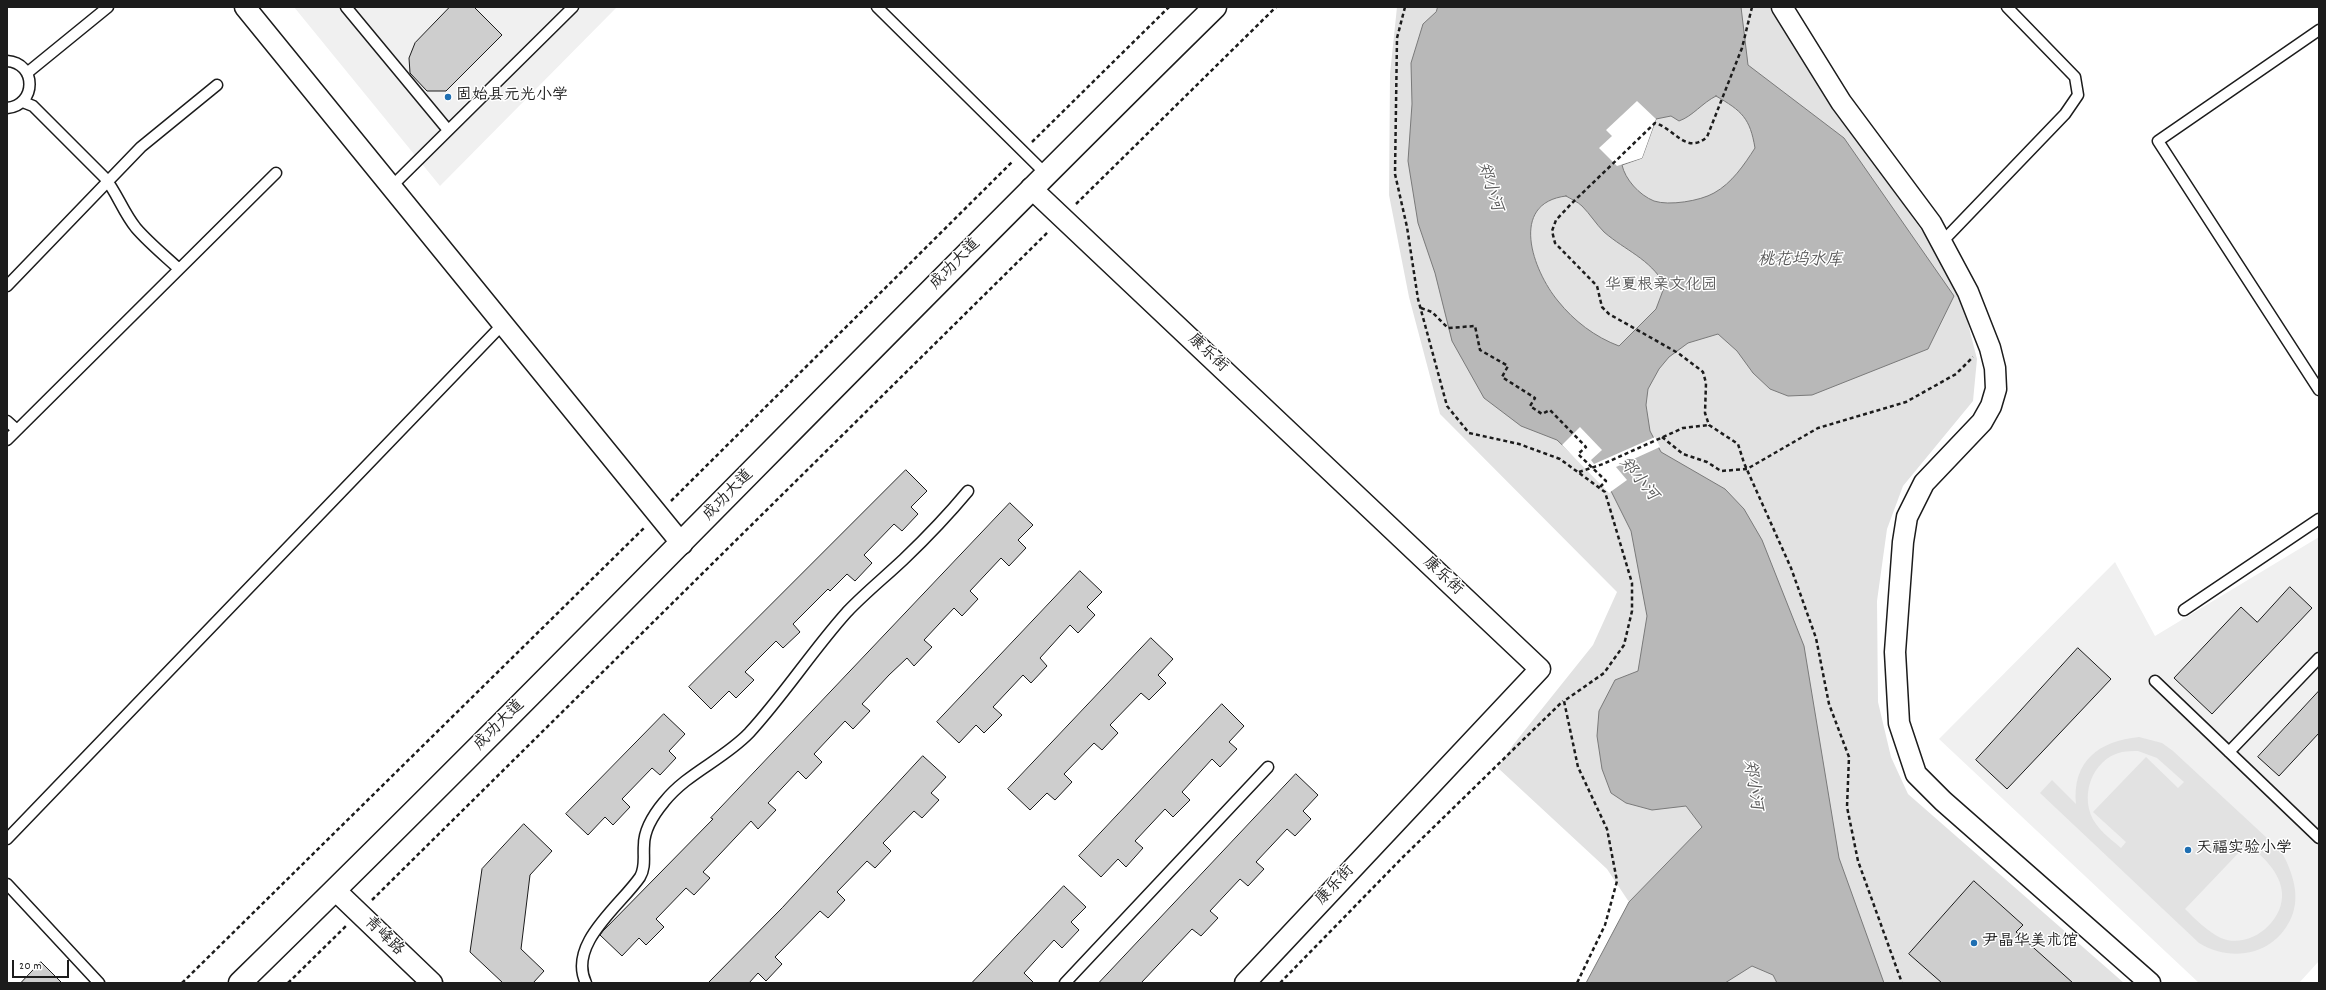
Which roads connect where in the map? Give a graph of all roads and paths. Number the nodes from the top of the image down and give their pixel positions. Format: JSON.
{"nodes":[{"id":1,"x":108,"y":7,"type":"edge"},
{"id":2,"x":245,"y":7,"type":"edge"},
{"id":3,"x":346,"y":7,"type":"edge"},
{"id":4,"x":573,"y":7,"type":"edge"},
{"id":5,"x":877,"y":7,"type":"edge"},
{"id":6,"x":1169,"y":7,"type":"edge"},
{"id":7,"x":1215,"y":7,"type":"edge"},
{"id":8,"x":1276,"y":7,"type":"edge"},
{"id":9,"x":1405,"y":7,"type":"edge"},
{"id":10,"x":1752,"y":7,"type":"edge"},
{"id":11,"x":1782,"y":7,"type":"edge"},
{"id":12,"x":2007,"y":7,"type":"edge"},
{"id":13,"x":2319,"y":30,"type":"edge"},
{"id":14,"x":7,"y":61,"type":"edge"},
{"id":15,"x":27,"y":73,"type":"junction"},
{"id":16,"x":217,"y":85,"type":"dead end"},
{"id":17,"x":23,"y":102,"type":"junction"},
{"id":18,"x":7,"y":108,"type":"edge"},
{"id":19,"x":448,"y":130,"type":"junction"},
{"id":20,"x":1023,"y":151,"type":"junction"},
{"id":21,"x":276,"y":173,"type":"dead end"},
{"id":22,"x":1039,"y":181,"type":"junction"},
{"id":23,"x":109,"y":183,"type":"junction"},
{"id":24,"x":391,"y":187,"type":"junction"},
{"id":25,"x":1063,"y":217,"type":"junction"},
{"id":26,"x":1942,"y":242,"type":"junction"},
{"id":27,"x":179,"y":269,"type":"junction"},
{"id":28,"x":7,"y":286,"type":"edge"},
{"id":29,"x":1421,"y":308,"type":"junction"},
{"id":30,"x":503,"y":324,"type":"junction"},
{"id":31,"x":1988,"y":341,"type":"junction"},
{"id":32,"x":2319,"y":390,"type":"edge"},
{"id":33,"x":7,"y":421,"type":"edge"},
{"id":34,"x":1709,"y":424,"type":"junction"},
{"id":35,"x":17,"y":430,"type":"junction"},
{"id":36,"x":1662,"y":437,"type":"junction"},
{"id":37,"x":7,"y":440,"type":"edge"},
{"id":38,"x":1592,"y":468,"type":"junction"},
{"id":39,"x":1747,"y":469,"type":"junction"},
{"id":40,"x":1578,"y":473,"type":"junction"},
{"id":41,"x":1599,"y":488,"type":"junction"},
{"id":42,"x":968,"y":491,"type":"dead end"},
{"id":43,"x":657,"y":515,"type":"junction"},
{"id":44,"x":2319,"y":519,"type":"edge"},
{"id":45,"x":682,"y":544,"type":"junction"},
{"id":46,"x":2184,"y":610,"type":"dead end"},
{"id":47,"x":2319,"y":658,"type":"edge"},
{"id":48,"x":2155,"y":682,"type":"dead end"},
{"id":49,"x":1564,"y":701,"type":"junction"},
{"id":50,"x":2229,"y":752,"type":"junction"},
{"id":51,"x":1268,"y":767,"type":"dead end"},
{"id":52,"x":7,"y":838,"type":"edge"},
{"id":53,"x":2319,"y":838,"type":"edge"},
{"id":54,"x":7,"y":884,"type":"edge"},
{"id":55,"x":335,"y":890,"type":"junction"},
{"id":56,"x":358,"y":913,"type":"junction"},
{"id":57,"x":99,"y":983,"type":"edge"},
{"id":58,"x":182,"y":983,"type":"edge"},
{"id":59,"x":240,"y":983,"type":"edge"},
{"id":60,"x":288,"y":983,"type":"edge"},
{"id":61,"x":432,"y":983,"type":"edge"},
{"id":62,"x":586,"y":983,"type":"edge"},
{"id":63,"x":1065,"y":983,"type":"edge"},
{"id":64,"x":1244,"y":983,"type":"edge"},
{"id":65,"x":1280,"y":983,"type":"edge"},
{"id":66,"x":1576,"y":983,"type":"edge"},
{"id":67,"x":1902,"y":983,"type":"edge"},
{"id":68,"x":2150,"y":983,"type":"edge"}],
"edges":[{"from":1,"to":15,"type":"lane"},
{"from":2,"to":24,"type":"street"},
{"from":3,"to":19,"type":"lane"},
{"from":4,"to":19,"type":"lane"},
{"from":5,"to":20,"type":"lane"},
{"from":6,"to":20,"type":"path"},
{"from":7,"to":22,"type":"main road","name":"成功大道"},
{"from":8,"to":25,"type":"path"},
{"from":9,"to":29,"type":"path"},
{"from":10,"to":34,"type":"path"},
{"from":11,"to":26,"type":"street"},
{"from":12,"to":26,"type":"lane"},
{"from":13,"to":32,"type":"lane"},
{"from":14,"to":15,"type":"lane"},
{"from":15,"to":17,"type":"lane"},
{"from":16,"to":23,"type":"lane"},
{"from":17,"to":18,"type":"lane"},
{"from":17,"to":23,"type":"lane"},
{"from":19,"to":24,"type":"lane"},
{"from":20,"to":22,"type":"lane"},
{"from":20,"to":43,"type":"path"},
{"from":21,"to":27,"type":"lane"},
{"from":22,"to":25,"type":"street","name":"康乐街"},
{"from":22,"to":45,"type":"main road","name":"成功大道"},
{"from":23,"to":27,"type":"lane"},
{"from":23,"to":28,"type":"lane"},
{"from":24,"to":30,"type":"street"},
{"from":25,"to":56,"type":"path"},
{"from":25,"to":64,"type":"street","name":"康乐街"},
{"from":26,"to":31,"type":"street"},
{"from":27,"to":35,"type":"lane"},
{"from":29,"to":38,"type":"path"},
{"from":29,"to":40,"type":"path"},
{"from":30,"to":43,"type":"street"},
{"from":30,"to":52,"type":"lane"},
{"from":31,"to":39,"type":"path"},
{"from":31,"to":68,"type":"street"},
{"from":33,"to":35,"type":"lane"},
{"from":34,"to":36,"type":"path"},
{"from":34,"to":39,"type":"path"},
{"from":35,"to":37,"type":"lane"},
{"from":36,"to":38,"type":"path"},
{"from":36,"to":39,"type":"path"},
{"from":38,"to":40,"type":"path"},
{"from":38,"to":41,"type":"path"},
{"from":39,"to":67,"type":"path"},
{"from":40,"to":41,"type":"path"},
{"from":41,"to":49,"type":"path"},
{"from":42,"to":62,"type":"lane"},
{"from":43,"to":45,"type":"street"},
{"from":43,"to":58,"type":"path"},
{"from":44,"to":46,"type":"lane"},
{"from":45,"to":55,"type":"main road","name":"成功大道"},
{"from":47,"to":50,"type":"lane"},
{"from":48,"to":50,"type":"lane"},
{"from":49,"to":65,"type":"path"},
{"from":49,"to":66,"type":"path"},
{"from":50,"to":53,"type":"lane"},
{"from":51,"to":63,"type":"lane"},
{"from":54,"to":57,"type":"lane"},
{"from":55,"to":56,"type":"street","name":"青峰路"},
{"from":55,"to":59,"type":"main road","name":"成功大道"},
{"from":56,"to":60,"type":"path"},
{"from":56,"to":61,"type":"street","name":"青峰路"}]}
